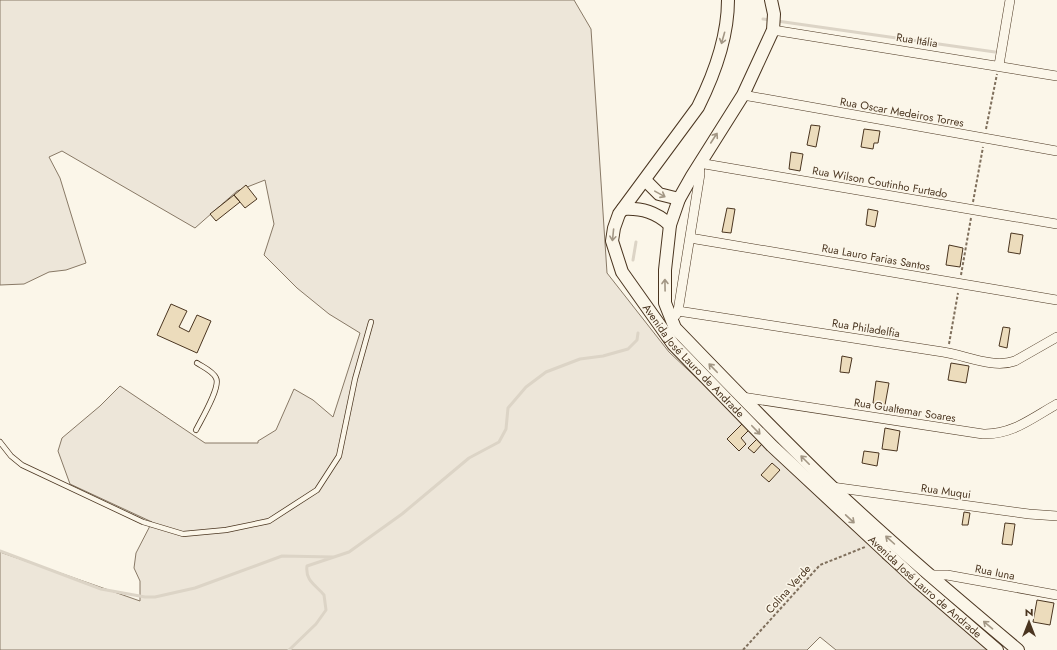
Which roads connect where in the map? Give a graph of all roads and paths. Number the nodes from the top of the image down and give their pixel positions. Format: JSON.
{"nodes":[{"id":1,"x":728,"y":0,"type":"edge"},
{"id":2,"x":772,"y":0,"type":"edge"},
{"id":3,"x":1010,"y":0,"type":"edge"},
{"id":4,"x":773,"y":23,"type":"junction"},
{"id":5,"x":998,"y":65,"type":"junction"},
{"id":6,"x":1057,"y":76,"type":"edge"},
{"id":7,"x":743,"y":96,"type":"junction"},
{"id":8,"x":1057,"y":151,"type":"edge"},
{"id":9,"x":699,"y":163,"type":"junction"},
{"id":10,"x":645,"y":180,"type":"junction"},
{"id":11,"x":679,"y":199,"type":"junction"},
{"id":12,"x":623,"y":209,"type":"junction"},
{"id":13,"x":1057,"y":224,"type":"edge"},
{"id":14,"x":670,"y":225,"type":"junction"},
{"id":15,"x":690,"y":238,"type":"junction"},
{"id":16,"x":1057,"y":300,"type":"edge"},
{"id":17,"x":678,"y":311,"type":"junction"},
{"id":18,"x":372,"y":322,"type":"dead end"},
{"id":19,"x":672,"y":323,"type":"junction"},
{"id":20,"x":1057,"y":337,"type":"edge"},
{"id":21,"x":197,"y":363,"type":"dead end"},
{"id":22,"x":742,"y":398,"type":"junction"},
{"id":23,"x":1057,"y":404,"type":"edge"},
{"id":24,"x":196,"y":430,"type":"dead end"},
{"id":25,"x":0,"y":442,"type":"edge"},
{"id":26,"x":832,"y":487,"type":"junction"},
{"id":27,"x":1057,"y":516,"type":"edge"},
{"id":28,"x":876,"y":542,"type":"junction"},
{"id":29,"x":929,"y":575,"type":"junction"},
{"id":30,"x":1057,"y":595,"type":"edge"},
{"id":31,"x":743,"y":650,"type":"edge"},
{"id":32,"x":997,"y":650,"type":"edge"},
{"id":33,"x":1018,"y":650,"type":"edge"}],
"edges":[{"from":1,"to":10,"type":"street","name":"Avenida José Lauro de Andrade","one_way":true},
{"from":2,"to":4,"type":"street"},
{"from":3,"to":5,"type":"street"},
{"from":4,"to":5,"type":"street","name":"Rua Itália"},
{"from":4,"to":7,"type":"street","name":"Avenida José Lauro de Andrade"},
{"from":5,"to":6,"type":"street","name":"Rua Itália"},
{"from":7,"to":8,"type":"street","name":"Rua Oscar Medeiros Torres"},
{"from":9,"to":7,"type":"street","name":"Avenida José Lauro de Andrade","one_way":true},
{"from":9,"to":11,"type":"street","name":"Avenida José Lauro de Andrade"},
{"from":9,"to":13,"type":"street","name":"Rua Wilson Coutinho Furtado"},
{"from":9,"to":15,"type":"street"},
{"from":10,"to":11,"type":"street","one_way":true},
{"from":10,"to":12,"type":"street","name":"Avenida José Lauro de Andrade"},
{"from":11,"to":14,"type":"street","name":"Avenida José Lauro de Andrade"},
{"from":12,"to":14,"type":"street"},
{"from":12,"to":28,"type":"street","name":"Avenida José Lauro de Andrade","one_way":true},
{"from":19,"to":14,"type":"street","name":"Avenida José Lauro de Andrade","one_way":true},
{"from":15,"to":16,"type":"street","name":"Rua Lauro Farias Santos"},
{"from":15,"to":17,"type":"street"},
{"from":17,"to":19,"type":"street"},
{"from":17,"to":20,"type":"street","name":"Rua Philadelfia"},
{"from":18,"to":25,"type":"lane"},
{"from":22,"to":19,"type":"street","name":"Avenida José Lauro de Andrade","one_way":true},
{"from":21,"to":24,"type":"lane"},
{"from":22,"to":23,"type":"street","name":"Rua Gualtemar Soares"},
{"from":26,"to":22,"type":"street","name":"Avenida José Lauro de Andrade","one_way":true},
{"from":26,"to":27,"type":"street","name":"Rua Muqui"},
{"from":29,"to":26,"type":"street","name":"Avenida José Lauro de Andrade","one_way":true},
{"from":28,"to":31,"type":"path","name":"Colina Verde"},
{"from":28,"to":32,"type":"street","name":"Avenida José Lauro de Andrade"},
{"from":29,"to":30,"type":"street","name":"Rua Iuna"},
{"from":33,"to":29,"type":"street","name":"Avenida José Lauro de Andrade","one_way":true}]}
